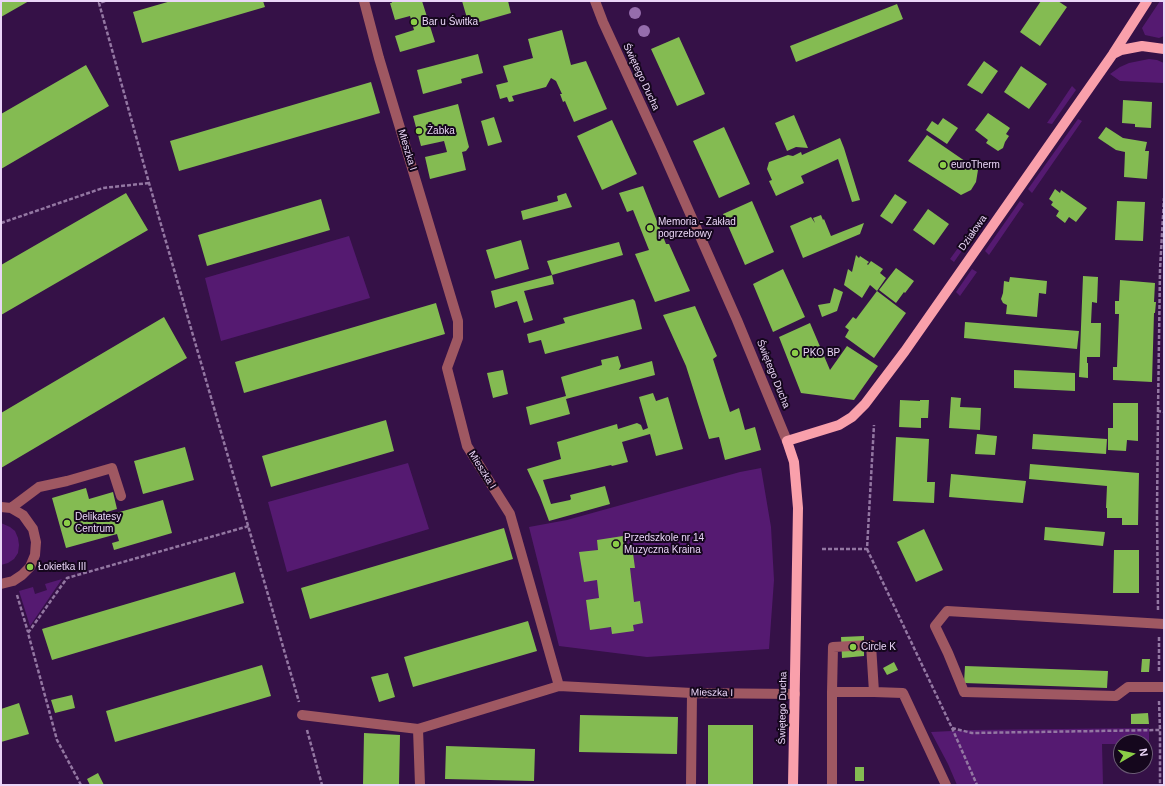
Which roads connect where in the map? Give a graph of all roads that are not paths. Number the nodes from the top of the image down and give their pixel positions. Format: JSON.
{"nodes":[{"id":1,"x":364,"y":1,"type":"edge"},
{"id":2,"x":595,"y":1,"type":"edge"},
{"id":3,"x":1146,"y":1,"type":"edge"},
{"id":4,"x":1164,"y":49,"type":"edge"},
{"id":5,"x":1113,"y":54,"type":"junction"},
{"id":6,"x":787,"y":441,"type":"junction"},
{"id":7,"x":121,"y":496,"type":"dead end"},
{"id":8,"x":6,"y":508,"type":"edge"},
{"id":9,"x":1,"y":584,"type":"edge"},
{"id":10,"x":1164,"y":624,"type":"edge"},
{"id":11,"x":559,"y":686,"type":"junction"},
{"id":12,"x":1164,"y":687,"type":"edge"},
{"id":13,"x":832,"y":692,"type":"junction"},
{"id":14,"x":874,"y":692,"type":"junction"},
{"id":15,"x":692,"y":693,"type":"junction"},
{"id":16,"x":795,"y":694,"type":"junction"},
{"id":17,"x":302,"y":715,"type":"road end"},
{"id":18,"x":418,"y":729,"type":"junction"},
{"id":19,"x":420,"y":785,"type":"edge"},
{"id":20,"x":690,"y":785,"type":"edge"},
{"id":21,"x":793,"y":785,"type":"edge"},
{"id":22,"x":832,"y":785,"type":"edge"},
{"id":23,"x":946,"y":785,"type":"edge"}],
"edges":[{"from":1,"to":11,"type":"street","name":"Mieszka I"},
{"from":2,"to":6,"type":"street","name":"Świętego Ducha"},
{"from":3,"to":5,"type":"main road","name":"Działowa"},
{"from":4,"to":5,"type":"main road"},
{"from":5,"to":6,"type":"main road","name":"Działowa"},
{"from":6,"to":16,"type":"main road","name":"Świętego Ducha"},
{"from":7,"to":8,"type":"street"},
{"from":8,"to":9,"type":"street"},
{"from":10,"to":12,"type":"street"},
{"from":11,"to":15,"type":"street","name":"Mieszka I"},
{"from":11,"to":18,"type":"street"},
{"from":13,"to":14,"type":"street"},
{"from":13,"to":14,"type":"street"},
{"from":13,"to":22,"type":"street"},
{"from":14,"to":23,"type":"street"},
{"from":15,"to":16,"type":"street","name":"Mieszka I"},
{"from":15,"to":20,"type":"street"},
{"from":16,"to":21,"type":"main road","name":"Świętego Ducha"},
{"from":17,"to":18,"type":"street"},
{"from":18,"to":19,"type":"street"}]}
